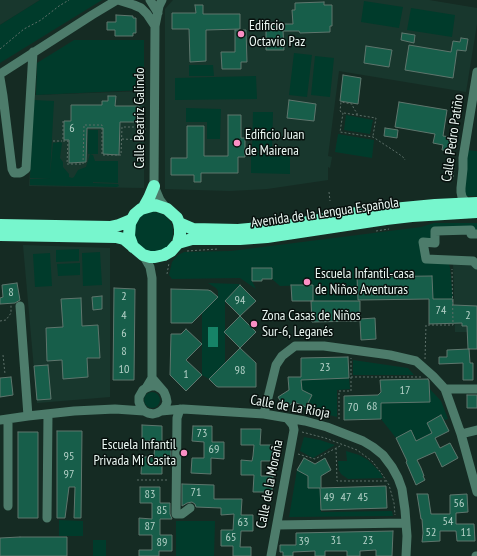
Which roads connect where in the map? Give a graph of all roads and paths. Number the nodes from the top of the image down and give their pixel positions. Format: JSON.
{"nodes":[{"id":1,"x":69,"y":0,"type":"edge"},
{"id":2,"x":118,"y":0,"type":"edge"},
{"id":3,"x":162,"y":0,"type":"edge"},
{"id":4,"x":155,"y":5,"type":"edge"},
{"id":5,"x":154,"y":24,"type":"junction"},
{"id":6,"x":0,"y":49,"type":"edge"},
{"id":7,"x":33,"y":52,"type":"junction"},
{"id":8,"x":477,"y":72,"type":"edge"},
{"id":9,"x":0,"y":74,"type":"edge"},
{"id":10,"x":0,"y":78,"type":"edge"},
{"id":11,"x":343,"y":113,"type":"junction"},
{"id":12,"x":357,"y":115,"type":"junction"},
{"id":13,"x":63,"y":121,"type":"dead end"},
{"id":14,"x":143,"y":129,"type":"junction"},
{"id":15,"x":146,"y":129,"type":"dead end"},
{"id":16,"x":373,"y":137,"type":"junction"},
{"id":17,"x":121,"y":139,"type":"junction"},
{"id":18,"x":143,"y":140,"type":"junction"},
{"id":19,"x":53,"y":141,"type":"dead end"},
{"id":20,"x":63,"y":141,"type":"junction"},
{"id":21,"x":143,"y":144,"type":"dead end"},
{"id":22,"x":405,"y":160,"type":"dead end"},
{"id":23,"x":454,"y":168,"type":"dead end"},
{"id":24,"x":453,"y":177,"type":"dead end"},
{"id":25,"x":154,"y":186,"type":"junction"},
{"id":26,"x":329,"y":192,"type":"dead end"},
{"id":27,"x":330,"y":201,"type":"dead end"},
{"id":28,"x":474,"y":206,"type":"edge"},
{"id":29,"x":166,"y":208,"type":"junction"},
{"id":30,"x":140,"y":212,"type":"junction"},
{"id":31,"x":179,"y":223,"type":"junction"},
{"id":32,"x":0,"y":225,"type":"edge"},
{"id":33,"x":477,"y":234,"type":"edge"},
{"id":34,"x":0,"y":235,"type":"edge"},
{"id":35,"x":178,"y":243,"type":"junction"},
{"id":36,"x":133,"y":247,"type":"junction"},
{"id":37,"x":143,"y":255,"type":"junction"},
{"id":38,"x":164,"y":256,"type":"junction"},
{"id":39,"x":452,"y":260,"type":"junction"},
{"id":40,"x":477,"y":265,"type":"edge"},
{"id":41,"x":152,"y":278,"type":"junction"},
{"id":42,"x":10,"y":304,"type":"dead end"},
{"id":43,"x":20,"y":306,"type":"dead end"},
{"id":44,"x":0,"y":322,"type":"edge"},
{"id":45,"x":3,"y":355,"type":"dead end"},
{"id":46,"x":351,"y":357,"type":"dead end"},
{"id":47,"x":426,"y":359,"type":"dead end"},
{"id":48,"x":0,"y":361,"type":"edge"},
{"id":49,"x":4,"y":361,"type":"junction"},
{"id":50,"x":5,"y":374,"type":"dead end"},
{"id":51,"x":351,"y":377,"type":"junction"},
{"id":52,"x":420,"y":377,"type":"dead end"},
{"id":53,"x":152,"y":378,"type":"junction"},
{"id":54,"x":146,"y":388,"type":"junction"},
{"id":55,"x":445,"y":389,"type":"junction"},
{"id":56,"x":477,"y":389,"type":"edge"},
{"id":57,"x":164,"y":393,"type":"junction"},
{"id":58,"x":139,"y":397,"type":"junction"},
{"id":59,"x":115,"y":409,"type":"junction"},
{"id":60,"x":144,"y":411,"type":"junction"},
{"id":61,"x":161,"y":411,"type":"junction"},
{"id":62,"x":179,"y":411,"type":"junction"},
{"id":63,"x":48,"y":414,"type":"junction"},
{"id":64,"x":264,"y":414,"type":"junction"},
{"id":65,"x":28,"y":416,"type":"junction"},
{"id":66,"x":288,"y":419,"type":"junction"},
{"id":67,"x":339,"y":419,"type":"dead end"},
{"id":68,"x":4,"y":420,"type":"edge"},
{"id":69,"x":294,"y":430,"type":"junction"},
{"id":70,"x":477,"y":430,"type":"edge"},
{"id":71,"x":461,"y":434,"type":"junction"},
{"id":72,"x":343,"y":445,"type":"junction"},
{"id":73,"x":336,"y":448,"type":"junction"},
{"id":74,"x":298,"y":453,"type":"dead end"},
{"id":75,"x":137,"y":480,"type":"dead end"},
{"id":76,"x":176,"y":480,"type":"junction"},
{"id":77,"x":386,"y":481,"type":"junction"},
{"id":78,"x":477,"y":492,"type":"edge"},
{"id":79,"x":8,"y":506,"type":"dead end"},
{"id":80,"x":190,"y":508,"type":"dead end"},
{"id":81,"x":47,"y":518,"type":"dead end"},
{"id":82,"x":396,"y":523,"type":"junction"},
{"id":83,"x":406,"y":523,"type":"junction"},
{"id":84,"x":277,"y":525,"type":"junction"},
{"id":85,"x":271,"y":556,"type":"edge"},
{"id":86,"x":406,"y":556,"type":"edge"}],
"edges":[{"from":1,"to":6,"type":"path"},
{"from":2,"to":5,"type":"street"},
{"from":2,"to":7,"type":"street"},
{"from":3,"to":4,"type":"street","name":"Calle Beatriz Galindo"},
{"from":4,"to":5,"type":"street","name":"Calle Beatriz Galindo"},
{"from":5,"to":25,"type":"street","name":"Calle Beatriz Galindo"},
{"from":7,"to":9,"type":"street"},
{"from":7,"to":10,"type":"street"},
{"from":8,"to":28,"type":"street","name":"Calle Pedro Patiño"},
{"from":11,"to":12,"type":"path"},
{"from":11,"to":12,"type":"path"},
{"from":11,"to":16,"type":"path"},
{"from":12,"to":16,"type":"path"},
{"from":13,"to":20,"type":"path"},
{"from":14,"to":15,"type":"path"},
{"from":14,"to":17,"type":"path"},
{"from":14,"to":18,"type":"path"},
{"from":16,"to":22,"type":"path"},
{"from":17,"to":18,"type":"path"},
{"from":17,"to":20,"type":"path"},
{"from":18,"to":21,"type":"path"},
{"from":19,"to":20,"type":"path"},
{"from":23,"to":24,"type":"path"},
{"from":25,"to":29,"type":"street","name":"Calle Beatriz Galindo"},
{"from":25,"to":30,"type":"highway"},
{"from":26,"to":27,"type":"path"},
{"from":28,"to":31,"type":"highway","name":"Avenida de la Lengua Española"},
{"from":28,"to":35,"type":"highway","name":"Avenida de la Lengua Española"},
{"from":29,"to":30,"type":"highway"},
{"from":29,"to":31,"type":"highway"},
{"from":30,"to":32,"type":"highway"},
{"from":30,"to":36,"type":"highway"},
{"from":31,"to":35,"type":"highway"},
{"from":33,"to":39,"type":"street"},
{"from":34,"to":36,"type":"highway"},
{"from":35,"to":38,"type":"highway"},
{"from":36,"to":37,"type":"highway"},
{"from":37,"to":38,"type":"highway"},
{"from":37,"to":41,"type":"street"},
{"from":38,"to":41,"type":"street"},
{"from":39,"to":40,"type":"street"},
{"from":39,"to":47,"type":"path"},
{"from":41,"to":53,"type":"street"},
{"from":42,"to":44,"type":"path"},
{"from":43,"to":65,"type":"street"},
{"from":45,"to":49,"type":"path"},
{"from":46,"to":51,"type":"path"},
{"from":48,"to":49,"type":"path"},
{"from":49,"to":50,"type":"path"},
{"from":51,"to":52,"type":"path"},
{"from":51,"to":67,"type":"path"},
{"from":53,"to":54,"type":"street"},
{"from":53,"to":57,"type":"street"},
{"from":54,"to":57,"type":"street"},
{"from":54,"to":58,"type":"street"},
{"from":55,"to":56,"type":"street"},
{"from":55,"to":64,"type":"street"},
{"from":55,"to":71,"type":"street"},
{"from":57,"to":61,"type":"street"},
{"from":57,"to":62,"type":"street"},
{"from":58,"to":59,"type":"street"},
{"from":58,"to":60,"type":"street"},
{"from":59,"to":60,"type":"street"},
{"from":59,"to":63,"type":"street"},
{"from":60,"to":61,"type":"street"},
{"from":61,"to":62,"type":"street","name":"Calle de La Rioja"},
{"from":62,"to":64,"type":"street","name":"Calle de La Rioja"},
{"from":62,"to":76,"type":"street"},
{"from":63,"to":65,"type":"street"},
{"from":63,"to":81,"type":"street"},
{"from":64,"to":66,"type":"street","name":"Calle de La Rioja"},
{"from":65,"to":68,"type":"street"},
{"from":66,"to":69,"type":"street","name":"Calle de la Moraña"},
{"from":66,"to":83,"type":"street","name":"Calle de La Rioja"},
{"from":68,"to":79,"type":"street"},
{"from":69,"to":72,"type":"path"},
{"from":69,"to":84,"type":"street","name":"Calle de la Moraña"},
{"from":70,"to":71,"type":"street"},
{"from":71,"to":78,"type":"street"},
{"from":72,"to":73,"type":"path"},
{"from":72,"to":77,"type":"path"},
{"from":73,"to":74,"type":"path"},
{"from":73,"to":77,"type":"path"},
{"from":75,"to":76,"type":"path"},
{"from":76,"to":80,"type":"street"},
{"from":77,"to":82,"type":"path"},
{"from":82,"to":83,"type":"street"},
{"from":82,"to":84,"type":"street"},
{"from":83,"to":86,"type":"street","name":"Calle de La Rioja"},
{"from":84,"to":85,"type":"street","name":"Calle de la Moraña"}]}
